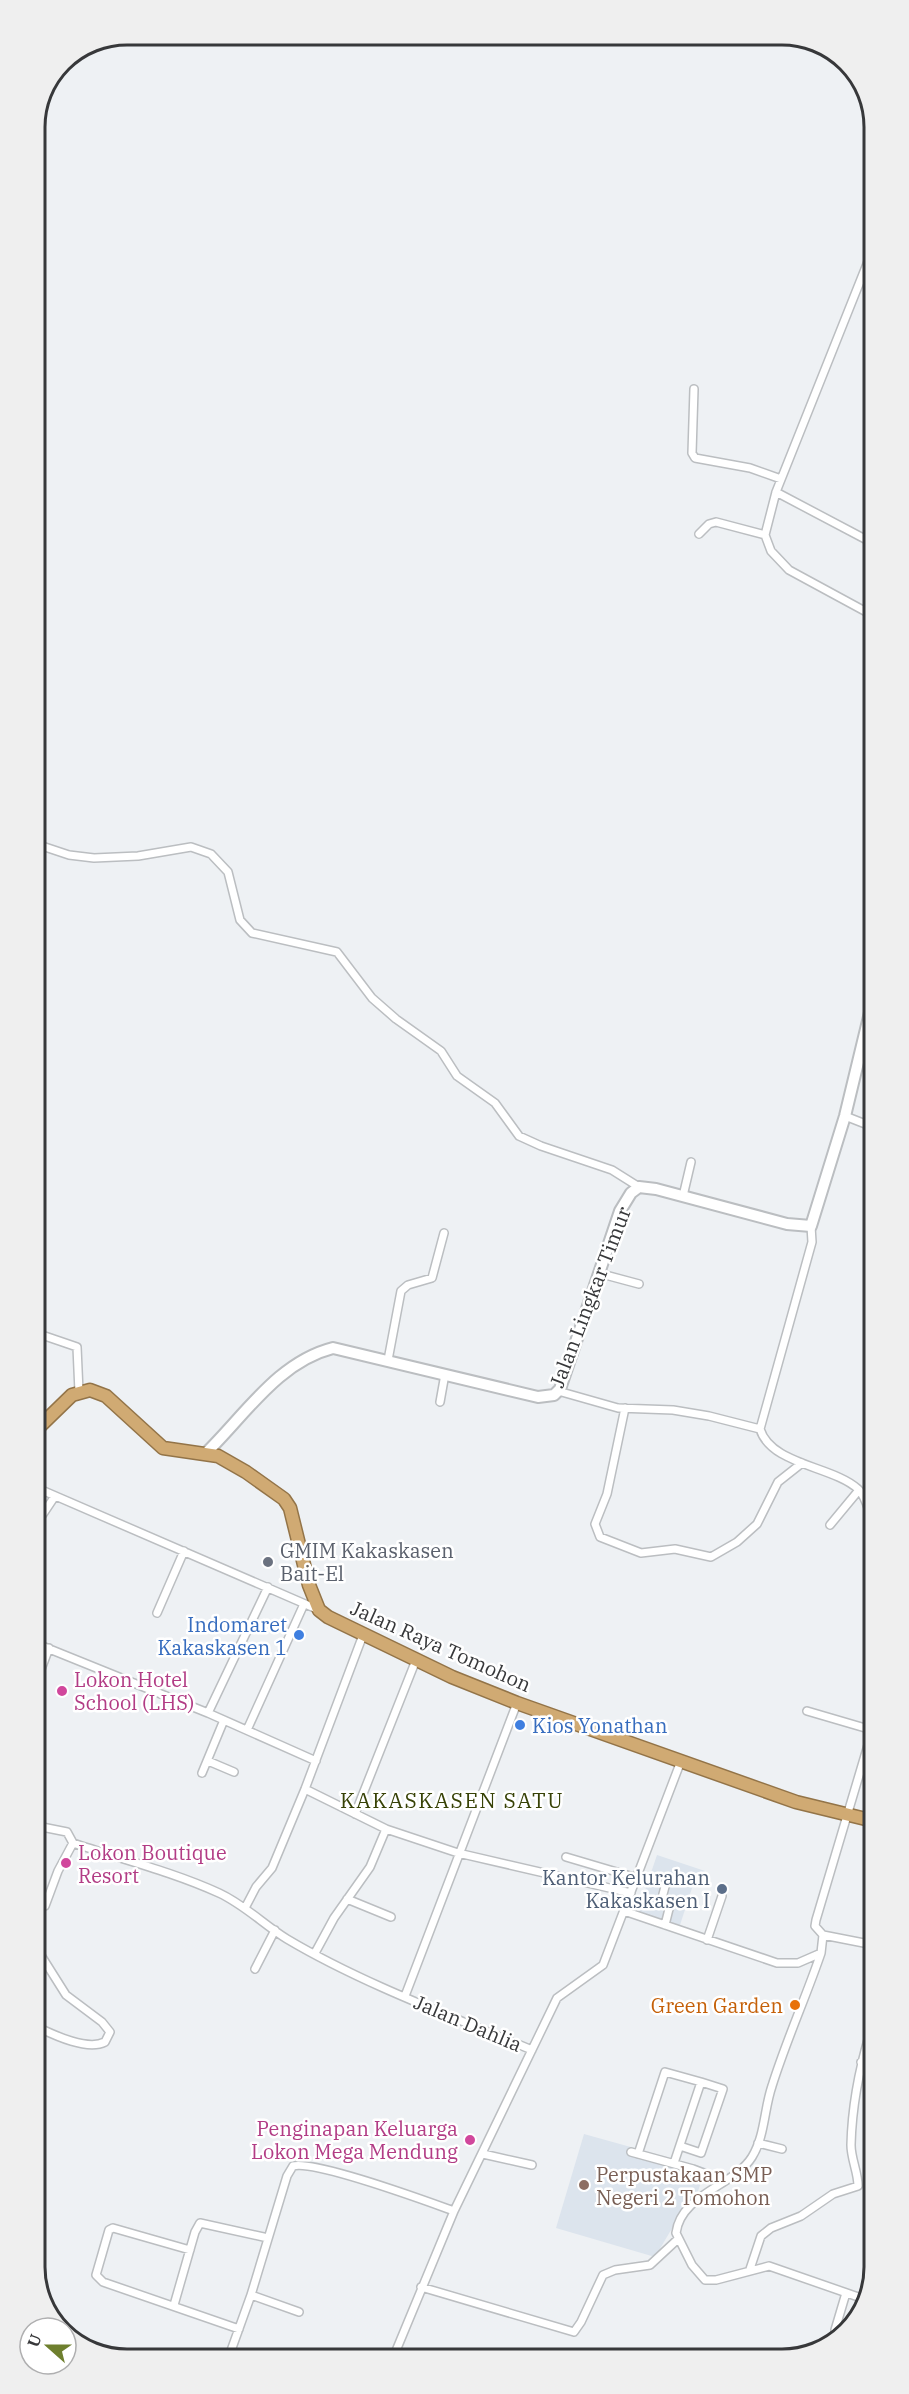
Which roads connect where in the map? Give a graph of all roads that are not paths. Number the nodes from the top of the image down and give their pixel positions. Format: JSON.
{"nodes":[{"id":1,"x":864,"y":274,"type":"edge"},
{"id":2,"x":694,"y":389,"type":"dead end"},
{"id":3,"x":781,"y":478,"type":"junction"},
{"id":4,"x":776,"y":492,"type":"junction"},
{"id":5,"x":699,"y":534,"type":"dead end"},
{"id":6,"x":765,"y":535,"type":"junction"},
{"id":7,"x":864,"y":538,"type":"edge"},
{"id":8,"x":864,"y":611,"type":"edge"},
{"id":9,"x":45,"y":847,"type":"edge"},
{"id":10,"x":864,"y":1037,"type":"edge"},
{"id":11,"x":845,"y":1116,"type":"junction"},
{"id":12,"x":864,"y":1123,"type":"edge"},
{"id":13,"x":692,"y":1162,"type":"dead end"},
{"id":14,"x":639,"y":1187,"type":"junction"},
{"id":15,"x":683,"y":1196,"type":"junction"},
{"id":16,"x":811,"y":1226,"type":"junction"},
{"id":17,"x":444,"y":1233,"type":"dead end"},
{"id":18,"x":598,"y":1273,"type":"junction"},
{"id":19,"x":639,"y":1284,"type":"dead end"},
{"id":20,"x":45,"y":1336,"type":"edge"},
{"id":21,"x":387,"y":1360,"type":"junction"},
{"id":22,"x":445,"y":1374,"type":"junction"},
{"id":23,"x":558,"y":1391,"type":"junction"},
{"id":24,"x":79,"y":1392,"type":"junction"},
{"id":25,"x":440,"y":1402,"type":"dead end"},
{"id":26,"x":625,"y":1408,"type":"junction"},
{"id":27,"x":45,"y":1422,"type":"edge"},
{"id":28,"x":760,"y":1430,"type":"junction"},
{"id":29,"x":206,"y":1453,"type":"junction"},
{"id":30,"x":802,"y":1463,"type":"junction"},
{"id":31,"x":859,"y":1490,"type":"junction"},
{"id":32,"x":45,"y":1492,"type":"edge"},
{"id":33,"x":55,"y":1496,"type":"junction"},
{"id":34,"x":864,"y":1496,"type":"edge"},
{"id":35,"x":45,"y":1511,"type":"edge"},
{"id":36,"x":830,"y":1525,"type":"dead end"},
{"id":37,"x":184,"y":1551,"type":"junction"},
{"id":38,"x":268,"y":1587,"type":"junction"},
{"id":39,"x":304,"y":1604,"type":"junction"},
{"id":40,"x":319,"y":1610,"type":"junction"},
{"id":41,"x":157,"y":1613,"type":"dead end"},
{"id":42,"x":363,"y":1635,"type":"junction"},
{"id":43,"x":45,"y":1647,"type":"edge"},
{"id":44,"x":49,"y":1648,"type":"junction"},
{"id":45,"x":45,"y":1659,"type":"edge"},
{"id":46,"x":416,"y":1660,"type":"junction"},
{"id":47,"x":518,"y":1703,"type":"junction"},
{"id":48,"x":807,"y":1711,"type":"dead end"},
{"id":49,"x":208,"y":1713,"type":"junction"},
{"id":50,"x":224,"y":1720,"type":"junction"},
{"id":51,"x":864,"y":1726,"type":"edge"},
{"id":52,"x":247,"y":1730,"type":"junction"},
{"id":53,"x":864,"y":1757,"type":"edge"},
{"id":54,"x":208,"y":1761,"type":"junction"},
{"id":55,"x":316,"y":1761,"type":"junction"},
{"id":56,"x":681,"y":1761,"type":"junction"},
{"id":57,"x":234,"y":1772,"type":"dead end"},
{"id":58,"x":202,"y":1773,"type":"dead end"},
{"id":59,"x":305,"y":1789,"type":"junction"},
{"id":60,"x":355,"y":1814,"type":"junction"},
{"id":61,"x":846,"y":1815,"type":"junction"},
{"id":62,"x":864,"y":1819,"type":"edge"},
{"id":63,"x":45,"y":1828,"type":"edge"},
{"id":64,"x":386,"y":1829,"type":"junction"},
{"id":65,"x":73,"y":1843,"type":"junction"},
{"id":66,"x":458,"y":1853,"type":"junction"},
{"id":67,"x":566,"y":1857,"type":"dead end"},
{"id":68,"x":637,"y":1878,"type":"junction"},
{"id":69,"x":667,"y":1879,"type":"dead end"},
{"id":70,"x":631,"y":1893,"type":"junction"},
{"id":71,"x":722,"y":1896,"type":"dead end"},
{"id":72,"x":347,"y":1899,"type":"junction"},
{"id":73,"x":45,"y":1906,"type":"dead end"},
{"id":74,"x":245,"y":1908,"type":"junction"},
{"id":75,"x":624,"y":1911,"type":"junction"},
{"id":76,"x":392,"y":1917,"type":"dead end"},
{"id":77,"x":665,"y":1925,"type":"junction"},
{"id":78,"x":275,"y":1930,"type":"junction"},
{"id":79,"x":823,"y":1935,"type":"junction"},
{"id":80,"x":707,"y":1940,"type":"junction"},
{"id":81,"x":864,"y":1943,"type":"edge"},
{"id":82,"x":315,"y":1953,"type":"junction"},
{"id":83,"x":821,"y":1953,"type":"junction"},
{"id":84,"x":45,"y":1962,"type":"edge"},
{"id":85,"x":255,"y":1969,"type":"dead end"},
{"id":86,"x":405,"y":1996,"type":"junction"},
{"id":87,"x":45,"y":2029,"type":"edge"},
{"id":88,"x":532,"y":2050,"type":"junction"},
{"id":89,"x":864,"y":2052,"type":"edge"},
{"id":90,"x":861,"y":2062,"type":"junction"},
{"id":91,"x":864,"y":2063,"type":"edge"},
{"id":92,"x":701,"y":2082,"type":"junction"},
{"id":93,"x":758,"y":2143,"type":"junction"},
{"id":94,"x":680,"y":2146,"type":"junction"},
{"id":95,"x":782,"y":2149,"type":"dead end"},
{"id":96,"x":483,"y":2154,"type":"junction"},
{"id":97,"x":674,"y":2163,"type":"junction"},
{"id":98,"x":532,"y":2165,"type":"dead end"},
{"id":99,"x":724,"y":2181,"type":"junction"},
{"id":100,"x":454,"y":2211,"type":"junction"},
{"id":101,"x":268,"y":2238,"type":"junction"},
{"id":102,"x":678,"y":2239,"type":"junction"},
{"id":103,"x":190,"y":2250,"type":"junction"},
{"id":104,"x":750,"y":2269,"type":"junction"},
{"id":105,"x":421,"y":2287,"type":"junction"},
{"id":106,"x":846,"y":2294,"type":"junction"},
{"id":107,"x":251,"y":2295,"type":"junction"},
{"id":108,"x":858,"y":2297,"type":"edge"},
{"id":109,"x":174,"y":2305,"type":"junction"},
{"id":110,"x":299,"y":2312,"type":"dead end"},
{"id":111,"x":239,"y":2329,"type":"junction"},
{"id":112,"x":835,"y":2329,"type":"edge"},
{"id":113,"x":232,"y":2349,"type":"edge"},
{"id":114,"x":397,"y":2349,"type":"edge"}],
"edges":[{"from":1,"to":3,"type":"street"},
{"from":2,"to":3,"type":"street"},
{"from":3,"to":4,"type":"street"},
{"from":4,"to":6,"type":"street"},
{"from":4,"to":7,"type":"street"},
{"from":5,"to":6,"type":"street"},
{"from":6,"to":8,"type":"street"},
{"from":9,"to":14,"type":"street"},
{"from":10,"to":11,"type":"main road"},
{"from":11,"to":12,"type":"street"},
{"from":11,"to":16,"type":"main road"},
{"from":13,"to":15,"type":"street"},
{"from":14,"to":15,"type":"main road","name":"Jalan Lingkar Timur"},
{"from":14,"to":18,"type":"main road","name":"Jalan Lingkar Timur"},
{"from":15,"to":16,"type":"main road","name":"Jalan Lingkar Timur"},
{"from":16,"to":28,"type":"street"},
{"from":17,"to":21,"type":"street"},
{"from":18,"to":19,"type":"street"},
{"from":18,"to":23,"type":"main road","name":"Jalan Lingkar Timur"},
{"from":20,"to":24,"type":"street"},
{"from":21,"to":22,"type":"main road","name":"Jalan Lingkar Timur"},
{"from":21,"to":29,"type":"main road","name":"Jalan Lingkar Timur"},
{"from":22,"to":23,"type":"main road","name":"Jalan Lingkar Timur"},
{"from":22,"to":25,"type":"street"},
{"from":23,"to":26,"type":"street"},
{"from":24,"to":27,"type":"highway"},
{"from":24,"to":29,"type":"highway","name":"Jalan Raya Tomohon"},
{"from":26,"to":28,"type":"street"},
{"from":26,"to":30,"type":"street"},
{"from":28,"to":30,"type":"street"},
{"from":29,"to":40,"type":"highway","name":"Jalan Raya Tomohon"},
{"from":30,"to":31,"type":"street"},
{"from":31,"to":34,"type":"street"},
{"from":31,"to":36,"type":"street"},
{"from":32,"to":33,"type":"street"},
{"from":33,"to":35,"type":"street"},
{"from":33,"to":37,"type":"street"},
{"from":37,"to":38,"type":"street"},
{"from":37,"to":41,"type":"street"},
{"from":38,"to":39,"type":"street"},
{"from":38,"to":49,"type":"street"},
{"from":39,"to":40,"type":"street"},
{"from":39,"to":52,"type":"street"},
{"from":40,"to":42,"type":"highway","name":"Jalan Raya Tomohon"},
{"from":42,"to":46,"type":"highway","name":"Jalan Raya Tomohon"},
{"from":42,"to":55,"type":"street"},
{"from":43,"to":44,"type":"street"},
{"from":44,"to":45,"type":"street"},
{"from":44,"to":49,"type":"street"},
{"from":46,"to":47,"type":"highway","name":"Jalan Raya Tomohon"},
{"from":46,"to":60,"type":"street"},
{"from":47,"to":56,"type":"highway","name":"Jalan Raya Tomohon"},
{"from":47,"to":66,"type":"street"},
{"from":48,"to":51,"type":"street"},
{"from":49,"to":50,"type":"street"},
{"from":50,"to":52,"type":"street"},
{"from":50,"to":54,"type":"street"},
{"from":52,"to":55,"type":"street"},
{"from":53,"to":61,"type":"street"},
{"from":54,"to":57,"type":"street"},
{"from":54,"to":58,"type":"street"},
{"from":55,"to":59,"type":"street"},
{"from":56,"to":61,"type":"highway","name":"Jalan Raya Tomohon"},
{"from":56,"to":68,"type":"street"},
{"from":59,"to":60,"type":"street"},
{"from":59,"to":74,"type":"street"},
{"from":60,"to":64,"type":"street"},
{"from":61,"to":62,"type":"highway","name":"Jalan Raya Tomohon"},
{"from":61,"to":79,"type":"street"},
{"from":63,"to":65,"type":"street","name":"Jalan Dahlia"},
{"from":64,"to":66,"type":"street"},
{"from":64,"to":72,"type":"street"},
{"from":65,"to":73,"type":"street"},
{"from":65,"to":74,"type":"street","name":"Jalan Dahlia"},
{"from":66,"to":70,"type":"street"},
{"from":66,"to":86,"type":"street"},
{"from":67,"to":68,"type":"street"},
{"from":68,"to":70,"type":"street"},
{"from":69,"to":77,"type":"street"},
{"from":70,"to":75,"type":"street"},
{"from":71,"to":80,"type":"street"},
{"from":72,"to":76,"type":"street"},
{"from":72,"to":82,"type":"street"},
{"from":74,"to":78,"type":"street","name":"Jalan Dahlia"},
{"from":75,"to":77,"type":"street"},
{"from":75,"to":88,"type":"street"},
{"from":77,"to":80,"type":"street"},
{"from":78,"to":82,"type":"street","name":"Jalan Dahlia"},
{"from":78,"to":85,"type":"street"},
{"from":79,"to":81,"type":"street"},
{"from":79,"to":83,"type":"street"},
{"from":80,"to":83,"type":"street"},
{"from":82,"to":86,"type":"street","name":"Jalan Dahlia"},
{"from":83,"to":93,"type":"street"},
{"from":84,"to":87,"type":"street"},
{"from":86,"to":88,"type":"street","name":"Jalan Dahlia"},
{"from":88,"to":96,"type":"street"},
{"from":89,"to":90,"type":"street"},
{"from":90,"to":91,"type":"street"},
{"from":90,"to":104,"type":"street"},
{"from":92,"to":94,"type":"street"},
{"from":92,"to":94,"type":"street"},
{"from":92,"to":97,"type":"street"},
{"from":93,"to":95,"type":"street"},
{"from":93,"to":99,"type":"street"},
{"from":94,"to":97,"type":"street"},
{"from":96,"to":98,"type":"street"},
{"from":96,"to":100,"type":"street"},
{"from":97,"to":99,"type":"street"},
{"from":99,"to":102,"type":"street"},
{"from":100,"to":101,"type":"street"},
{"from":100,"to":105,"type":"street"},
{"from":101,"to":103,"type":"street"},
{"from":101,"to":107,"type":"street"},
{"from":102,"to":104,"type":"street"},
{"from":102,"to":105,"type":"street"},
{"from":103,"to":109,"type":"street"},
{"from":103,"to":109,"type":"street"},
{"from":104,"to":106,"type":"street"},
{"from":105,"to":114,"type":"street"},
{"from":106,"to":108,"type":"street"},
{"from":106,"to":112,"type":"street"},
{"from":107,"to":110,"type":"street"},
{"from":107,"to":111,"type":"street"},
{"from":109,"to":111,"type":"street"},
{"from":111,"to":113,"type":"street"}]}
